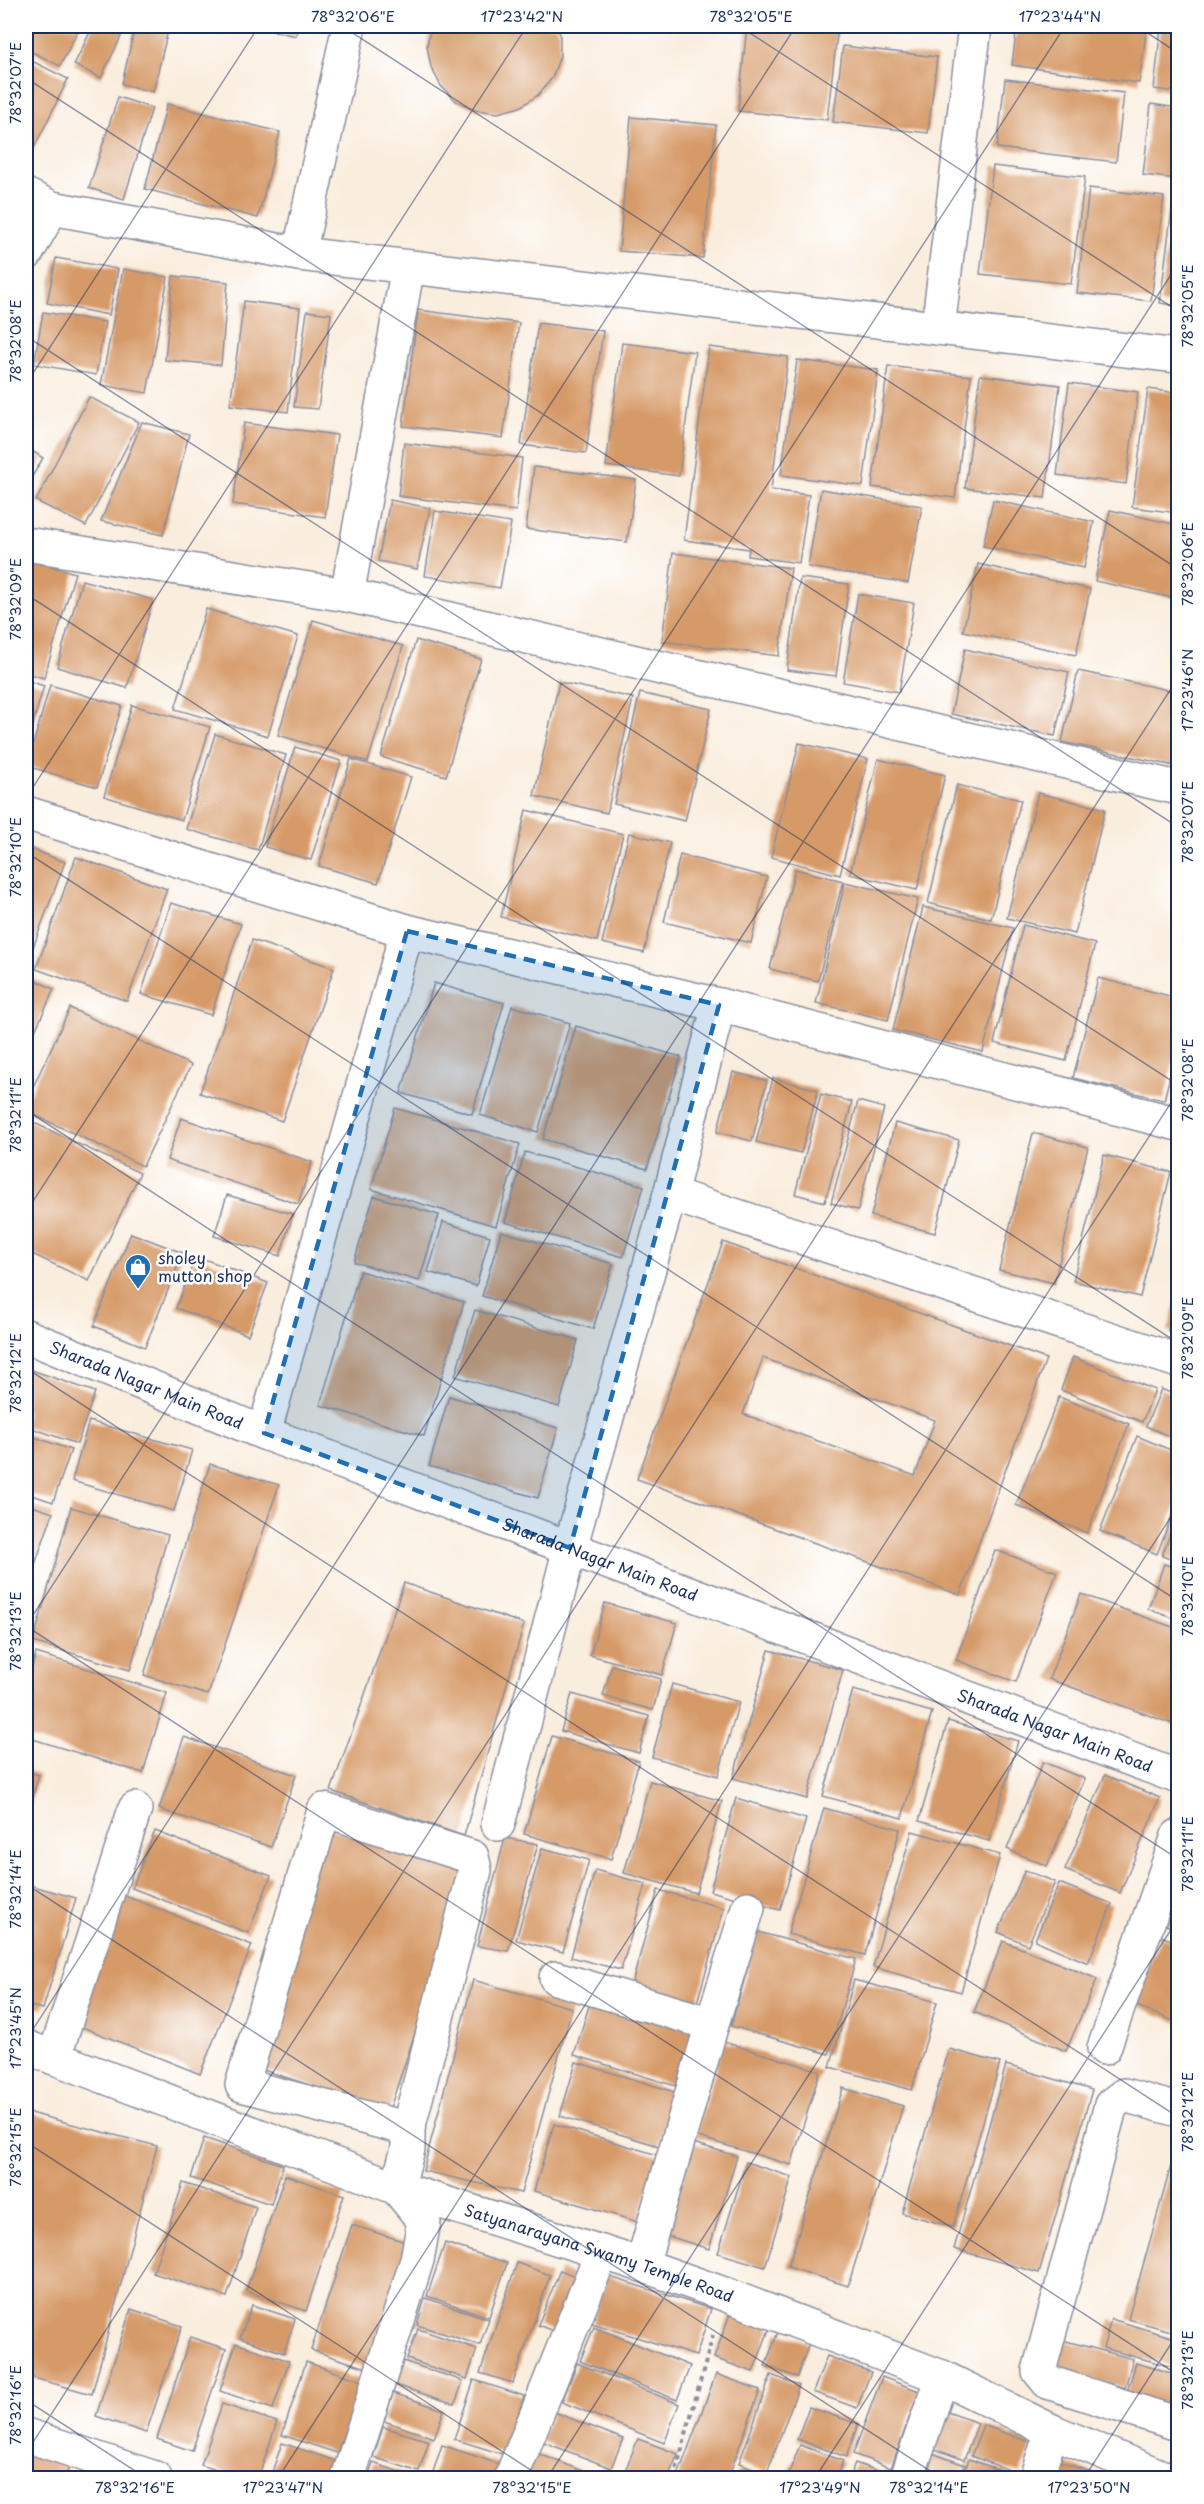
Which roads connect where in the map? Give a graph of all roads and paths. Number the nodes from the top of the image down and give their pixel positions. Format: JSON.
{"nodes":[{"id":1,"x":349,"y":26,"type":"edge"},
{"id":2,"x":975,"y":26,"type":"edge"},
{"id":3,"x":39,"y":201,"type":"edge"},
{"id":4,"x":26,"y":254,"type":"edge"},
{"id":5,"x":299,"y":254,"type":"junction"},
{"id":6,"x":408,"y":267,"type":"junction"},
{"id":7,"x":938,"y":328,"type":"junction"},
{"id":8,"x":1179,"y":356,"type":"edge"},
{"id":9,"x":26,"y":544,"type":"edge"},
{"id":10,"x":347,"y":595,"type":"junction"},
{"id":11,"x":1179,"y":788,"type":"edge"},
{"id":12,"x":26,"y":813,"type":"edge"},
{"id":13,"x":408,"y":931,"type":"junction"},
{"id":14,"x":718,"y":1005,"type":"junction"},
{"id":15,"x":1179,"y":1124,"type":"edge"},
{"id":16,"x":670,"y":1194,"type":"junction"},
{"id":17,"x":26,"y":1336,"type":"edge"},
{"id":18,"x":1179,"y":1361,"type":"edge"},
{"id":19,"x":264,"y":1433,"type":"junction"},
{"id":20,"x":570,"y":1548,"type":"junction"},
{"id":21,"x":1179,"y":1777,"type":"edge"},
{"id":22,"x":135,"y":1809,"type":"dead end"},
{"id":23,"x":498,"y":1824,"type":"dead end"},
{"id":24,"x":1179,"y":1836,"type":"edge"},
{"id":25,"x":748,"y":1908,"type":"dead end"},
{"id":26,"x":555,"y":1978,"type":"dead end"},
{"id":27,"x":712,"y":2024,"type":"junction"},
{"id":28,"x":1104,"y":2048,"type":"dead end"},
{"id":29,"x":40,"y":2052,"type":"edge"},
{"id":30,"x":1179,"y":2109,"type":"edge"},
{"id":31,"x":408,"y":2129,"type":"junction"},
{"id":32,"x":397,"y":2188,"type":"junction"},
{"id":33,"x":602,"y":2252,"type":"junction"},
{"id":34,"x":642,"y":2265,"type":"junction"},
{"id":35,"x":724,"y":2294,"type":"junction"},
{"id":36,"x":942,"y":2377,"type":"junction"},
{"id":37,"x":1179,"y":2424,"type":"edge"},
{"id":38,"x":1052,"y":2431,"type":"junction"},
{"id":39,"x":26,"y":2435,"type":"edge"},
{"id":40,"x":156,"y":2478,"type":"edge"},
{"id":41,"x":348,"y":2478,"type":"edge"},
{"id":42,"x":511,"y":2478,"type":"edge"},
{"id":43,"x":674,"y":2478,"type":"edge"},
{"id":44,"x":907,"y":2478,"type":"edge"},
{"id":45,"x":1036,"y":2478,"type":"edge"},
{"id":46,"x":1165,"y":2478,"type":"edge"}],
"edges":[{"from":1,"to":5,"type":"street"},
{"from":2,"to":7,"type":"street"},
{"from":3,"to":4,"type":"street"},
{"from":3,"to":5,"type":"street"},
{"from":5,"to":6,"type":"street"},
{"from":6,"to":7,"type":"street"},
{"from":6,"to":10,"type":"street"},
{"from":7,"to":8,"type":"street"},
{"from":9,"to":10,"type":"street"},
{"from":10,"to":11,"type":"street"},
{"from":12,"to":13,"type":"street"},
{"from":13,"to":14,"type":"street"},
{"from":13,"to":19,"type":"street"},
{"from":14,"to":15,"type":"street"},
{"from":14,"to":16,"type":"street"},
{"from":16,"to":18,"type":"street"},
{"from":16,"to":20,"type":"street"},
{"from":17,"to":19,"type":"street","name":"Sharada Nagar Main Road"},
{"from":19,"to":20,"type":"street","name":"Sharada Nagar Main Road"},
{"from":20,"to":21,"type":"street","name":"Sharada Nagar Main Road"},
{"from":20,"to":23,"type":"street"},
{"from":22,"to":29,"type":"street"},
{"from":24,"to":28,"type":"street"},
{"from":25,"to":27,"type":"street"},
{"from":26,"to":27,"type":"street"},
{"from":27,"to":34,"type":"street"},
{"from":29,"to":32,"type":"street","name":"Satyanarayana Swamy Temple Road"},
{"from":30,"to":37,"type":"street"},
{"from":31,"to":31,"type":"street"},
{"from":31,"to":32,"type":"street"},
{"from":32,"to":33,"type":"street","name":"Satyanarayana Swamy Temple Road"},
{"from":32,"to":41,"type":"street"},
{"from":33,"to":34,"type":"street","name":"Satyanarayana Swamy Temple Road"},
{"from":33,"to":42,"type":"street"},
{"from":34,"to":35,"type":"street","name":"Satyanarayana Swamy Temple Road"},
{"from":35,"to":36,"type":"street","name":"Satyanarayana Swamy Temple Road"},
{"from":35,"to":43,"type":"path"},
{"from":36,"to":38,"type":"street","name":"Satyanarayana Swamy Temple Road"},
{"from":36,"to":44,"type":"street"},
{"from":38,"to":45,"type":"street"},
{"from":38,"to":46,"type":"street","name":"Satyanarayana Swamy Temple Road"},
{"from":39,"to":40,"type":"street"}]}
